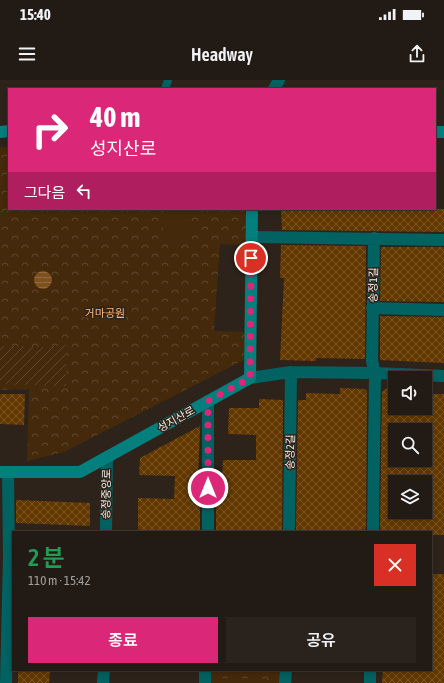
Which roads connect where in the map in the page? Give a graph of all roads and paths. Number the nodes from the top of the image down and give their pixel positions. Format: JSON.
{"nodes":[{"id":1,"x":252,"y":210,"type":"edge"},
{"id":2,"x":252,"y":237,"type":"junction"},
{"id":3,"x":374,"y":238,"type":"junction"},
{"id":4,"x":444,"y":240,"type":"edge"},
{"id":5,"x":372,"y":308,"type":"junction"},
{"id":6,"x":444,"y":310,"type":"edge"},
{"id":7,"x":291,"y":372,"type":"junction"},
{"id":8,"x":376,"y":373,"type":"junction"},
{"id":9,"x":444,"y":376,"type":"edge"},
{"id":10,"x":250,"y":378,"type":"junction"},
{"id":11,"x":208,"y":401,"type":"junction"},
{"id":12,"x":107,"y":456,"type":"junction"},
{"id":13,"x":4,"y":472,"type":"edge"},
{"id":14,"x":106,"y":531,"type":"edge"},
{"id":15,"x":208,"y":531,"type":"edge"},
{"id":16,"x":289,"y":531,"type":"edge"},
{"id":17,"x":374,"y":531,"type":"edge"},
{"id":18,"x":104,"y":671,"type":"edge"},
{"id":19,"x":205,"y":671,"type":"edge"},
{"id":20,"x":286,"y":671,"type":"edge"},
{"id":21,"x":370,"y":671,"type":"edge"},
{"id":22,"x":6,"y":683,"type":"edge"},
{"id":23,"x":104,"y":683,"type":"edge"},
{"id":24,"x":205,"y":683,"type":"edge"},
{"id":25,"x":285,"y":683,"type":"edge"},
{"id":26,"x":370,"y":683,"type":"edge"}],
"edges":[{"from":1,"to":2,"type":"street"},
{"from":2,"to":3,"type":"street"},
{"from":2,"to":10,"type":"street"},
{"from":3,"to":4,"type":"street"},
{"from":3,"to":5,"type":"street","name":"송정1길"},
{"from":5,"to":6,"type":"street","name":"송정1길"},
{"from":5,"to":8,"type":"street"},
{"from":7,"to":8,"type":"street"},
{"from":7,"to":10,"type":"street"},
{"from":7,"to":16,"type":"street","name":"송정2길"},
{"from":8,"to":9,"type":"street"},
{"from":8,"to":17,"type":"street"},
{"from":10,"to":11,"type":"street","name":"성지산로"},
{"from":11,"to":12,"type":"street","name":"성지산로"},
{"from":11,"to":15,"type":"street"},
{"from":12,"to":13,"type":"street","name":"성지산로"},
{"from":12,"to":14,"type":"street","name":"송정중앙로"},
{"from":13,"to":22,"type":"street","name":"성지산로"},
{"from":18,"to":23,"type":"street"},
{"from":19,"to":24,"type":"street"},
{"from":20,"to":25,"type":"street"},
{"from":21,"to":26,"type":"street"}]}
